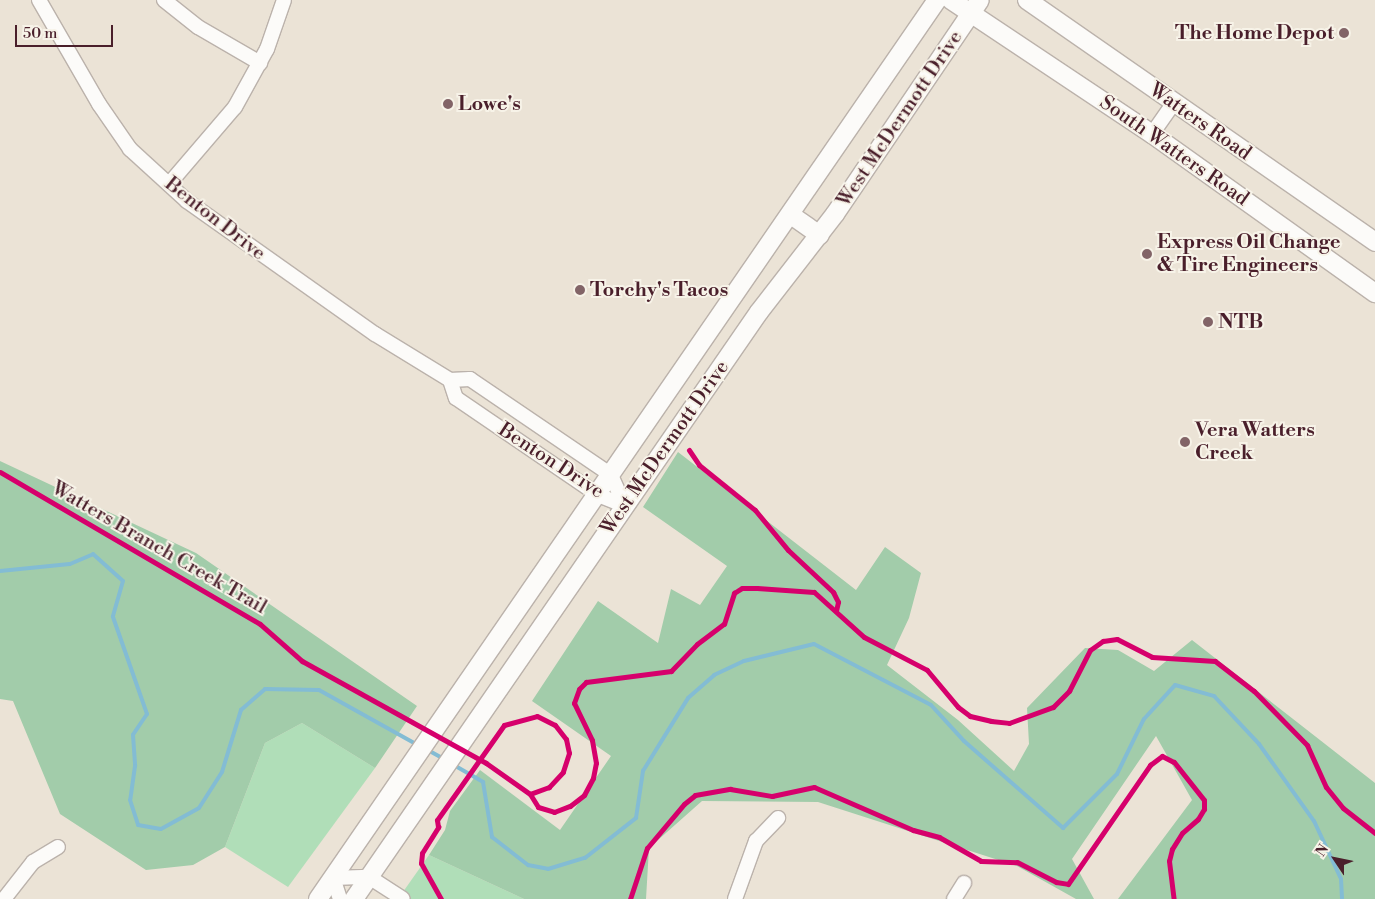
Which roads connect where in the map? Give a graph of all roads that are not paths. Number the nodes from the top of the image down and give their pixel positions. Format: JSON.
{"nodes":[{"id":1,"x":39,"y":0,"type":"edge"},
{"id":2,"x":164,"y":0,"type":"edge"},
{"id":3,"x":284,"y":0,"type":"edge"},
{"id":4,"x":937,"y":0,"type":"edge"},
{"id":5,"x":951,"y":0,"type":"edge"},
{"id":6,"x":1027,"y":0,"type":"edge"},
{"id":7,"x":976,"y":6,"type":"edge"},
{"id":8,"x":260,"y":62,"type":"junction"},
{"id":9,"x":1174,"y":103,"type":"junction"},
{"id":10,"x":1152,"y":134,"type":"junction"},
{"id":11,"x":169,"y":184,"type":"junction"},
{"id":12,"x":792,"y":215,"type":"junction"},
{"id":13,"x":820,"y":235,"type":"junction"},
{"id":14,"x":1375,"y":242,"type":"edge"},
{"id":15,"x":1375,"y":293,"type":"edge"},
{"id":16,"x":450,"y":380,"type":"junction"},
{"id":17,"x":611,"y":475,"type":"junction"},
{"id":18,"x":598,"y":495,"type":"junction"},
{"id":19,"x":625,"y":506,"type":"junction"},
{"id":20,"x":778,"y":818,"type":"dead end"},
{"id":21,"x":58,"y":847,"type":"dead end"},
{"id":22,"x":369,"y":877,"type":"junction"},
{"id":23,"x":332,"y":878,"type":"junction"},
{"id":24,"x":964,"y":883,"type":"dead end"},
{"id":25,"x":4,"y":899,"type":"edge"},
{"id":26,"x":318,"y":899,"type":"edge"},
{"id":27,"x":340,"y":899,"type":"edge"},
{"id":28,"x":354,"y":899,"type":"edge"},
{"id":29,"x":403,"y":899,"type":"edge"},
{"id":30,"x":735,"y":899,"type":"edge"},
{"id":31,"x":954,"y":899,"type":"edge"}],
"edges":[{"from":1,"to":11,"type":"street","name":"Benton Drive"},
{"from":2,"to":8,"type":"street"},
{"from":3,"to":8,"type":"street"},
{"from":4,"to":12,"type":"main road","name":"West McDermott Drive"},
{"from":5,"to":7,"type":"main road"},
{"from":6,"to":9,"type":"main road","name":"Watters Road"},
{"from":7,"to":10,"type":"main road","name":"South Watters Road"},
{"from":7,"to":13,"type":"main road","name":"West McDermott Drive"},
{"from":8,"to":11,"type":"street"},
{"from":9,"to":10,"type":"street"},
{"from":9,"to":14,"type":"main road","name":"Watters Road"},
{"from":10,"to":15,"type":"main road","name":"South Watters Road"},
{"from":11,"to":16,"type":"street","name":"Benton Drive"},
{"from":12,"to":13,"type":"main road"},
{"from":12,"to":17,"type":"main road","name":"West McDermott Drive"},
{"from":13,"to":19,"type":"main road","name":"West McDermott Drive"},
{"from":16,"to":17,"type":"street","name":"Benton Drive"},
{"from":16,"to":18,"type":"street","name":"Benton Drive"},
{"from":17,"to":18,"type":"main road","name":"West McDermott Drive"},
{"from":17,"to":19,"type":"street","name":"Benton Drive"},
{"from":18,"to":19,"type":"street","name":"Benton Drive"},
{"from":18,"to":23,"type":"main road","name":"West McDermott Drive"},
{"from":19,"to":22,"type":"main road","name":"West McDermott Drive"},
{"from":20,"to":30,"type":"street"},
{"from":21,"to":25,"type":"street"},
{"from":22,"to":23,"type":"street"},
{"from":22,"to":28,"type":"main road","name":"West McDermott Drive"},
{"from":22,"to":29,"type":"street"},
{"from":23,"to":26,"type":"main road","name":"West McDermott Drive"},
{"from":23,"to":27,"type":"street"},
{"from":24,"to":31,"type":"street"}]}
